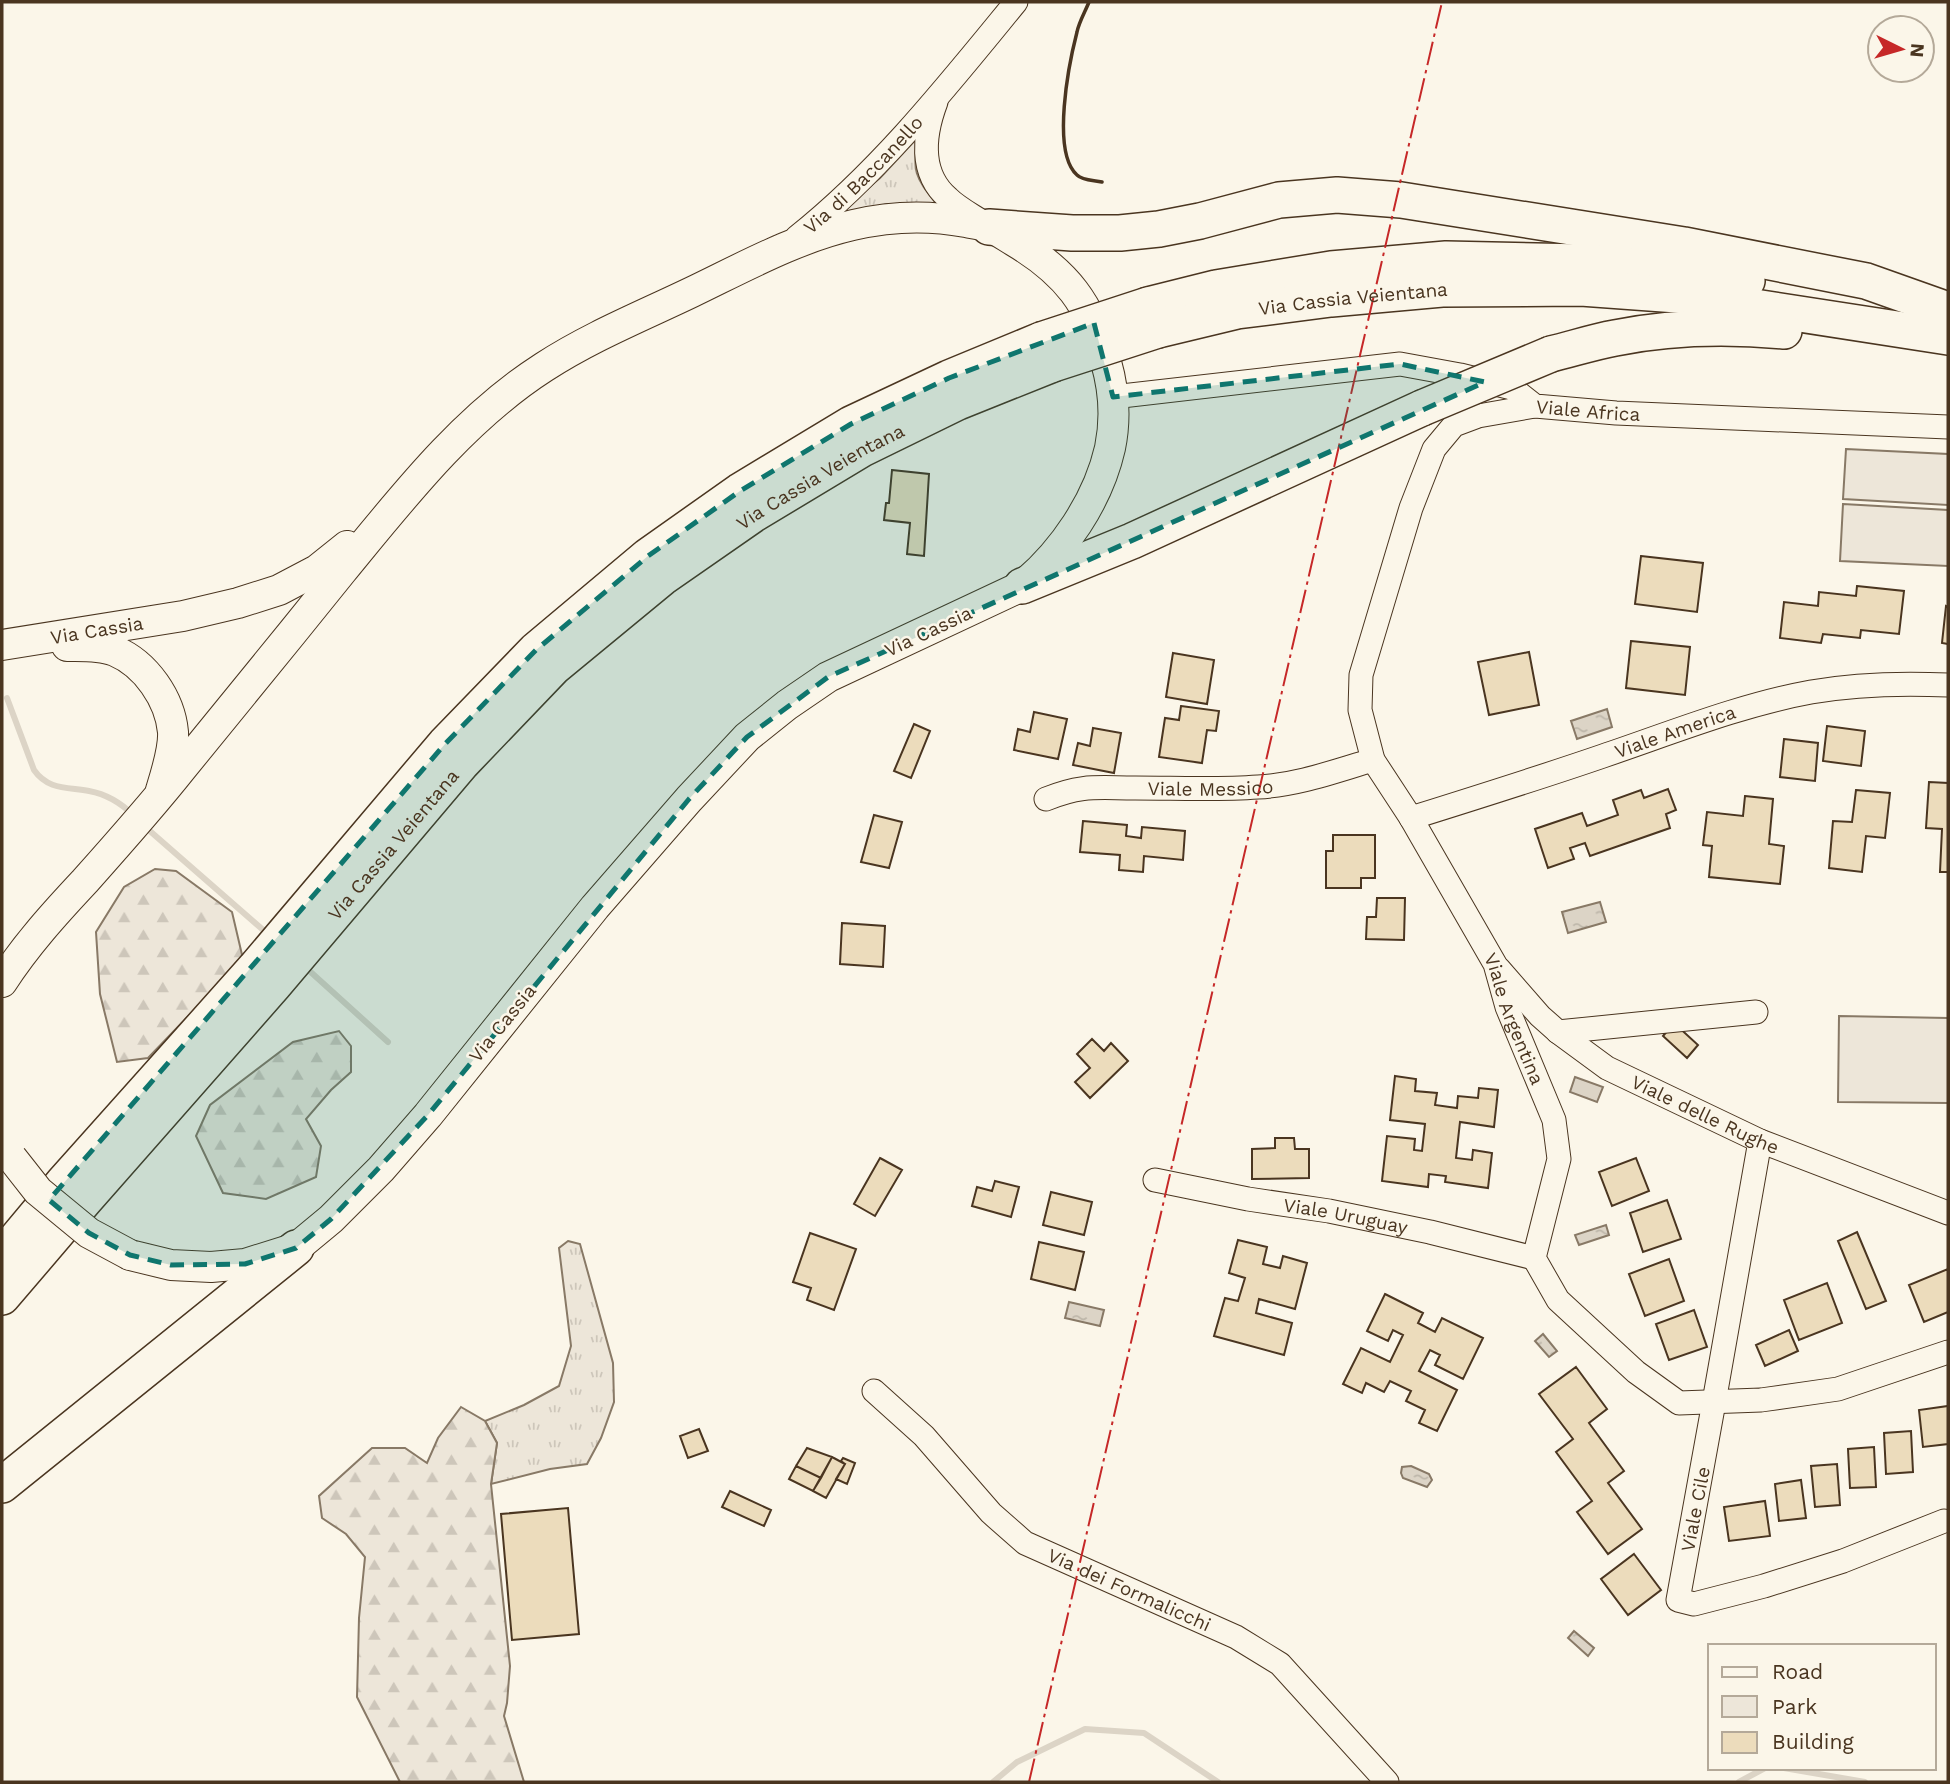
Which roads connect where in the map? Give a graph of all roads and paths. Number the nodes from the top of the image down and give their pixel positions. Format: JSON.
{"nodes":[{"id":1,"x":1016,"y":2,"type":"edge"},
{"id":2,"x":939,"y":96,"type":"junction"},
{"id":3,"x":989,"y":227,"type":"junction"},
{"id":4,"x":783,"y":248,"type":"junction"},
{"id":5,"x":1948,"y":310,"type":"edge"},
{"id":6,"x":1153,"y":317,"type":"junction"},
{"id":7,"x":1948,"y":337,"type":"edge"},
{"id":8,"x":1113,"y":397,"type":"junction"},
{"id":9,"x":1535,"y":406,"type":"junction"},
{"id":10,"x":1948,"y":426,"type":"edge"},
{"id":11,"x":389,"y":514,"type":"junction"},
{"id":12,"x":1022,"y":586,"type":"junction"},
{"id":13,"x":15,"y":643,"type":"edge"},
{"id":14,"x":1948,"y":685,"type":"edge"},
{"id":15,"x":1373,"y":760,"type":"junction"},
{"id":16,"x":1046,"y":799,"type":"dead end"},
{"id":17,"x":145,"y":813,"type":"junction"},
{"id":18,"x":1411,"y":818,"type":"junction"},
{"id":19,"x":1495,"y":964,"type":"junction"},
{"id":20,"x":264,"y":977,"type":"junction"},
{"id":21,"x":2,"y":982,"type":"edge"},
{"id":22,"x":1756,"y":1012,"type":"dead end"},
{"id":23,"x":1558,"y":1032,"type":"junction"},
{"id":24,"x":1760,"y":1141,"type":"junction"},
{"id":25,"x":7,"y":1150,"type":"edge"},
{"id":26,"x":1155,"y":1180,"type":"dead end"},
{"id":27,"x":1948,"y":1213,"type":"edge"},
{"id":28,"x":296,"y":1248,"type":"junction"},
{"id":29,"x":2,"y":1256,"type":"edge"},
{"id":30,"x":1534,"y":1258,"type":"junction"},
{"id":31,"x":2,"y":1297,"type":"edge"},
{"id":32,"x":1948,"y":1352,"type":"edge"},
{"id":33,"x":874,"y":1391,"type":"dead end"},
{"id":34,"x":1714,"y":1402,"type":"junction"},
{"id":35,"x":2,"y":1485,"type":"edge"},
{"id":36,"x":1944,"y":1521,"type":"dead end"},
{"id":37,"x":1387,"y":1782,"type":"edge"}],
"edges":[{"from":1,"to":2,"type":"street","name":"Via di Baccanello"},
{"from":2,"to":3,"type":"street","name":"Via di Baccanello"},
{"from":2,"to":4,"type":"street","name":"Via di Baccanello"},
{"from":3,"to":4,"type":"main road","name":"Via Cassia"},
{"from":3,"to":5,"type":"highway"},
{"from":3,"to":8,"type":"main road","name":"Via Cassia"},
{"from":4,"to":11,"type":"main road","name":"Via Cassia"},
{"from":5,"to":6,"type":"highway","name":"Via Cassia Veientana"},
{"from":6,"to":7,"type":"highway","name":"Via Cassia Veientana"},
{"from":6,"to":20,"type":"highway","name":"Via Cassia Veientana","bridge":true},
{"from":7,"to":12,"type":"highway","bridge":true},
{"from":8,"to":9,"type":"street","name":"Viale Africa"},
{"from":8,"to":12,"type":"main road","name":"Via Cassia"},
{"from":9,"to":10,"type":"street","name":"Viale Africa"},
{"from":9,"to":15,"type":"street","name":"Viale Argentina"},
{"from":11,"to":13,"type":"main road","name":"Via Cassia"},
{"from":11,"to":17,"type":"main road","name":"Via Cassia"},
{"from":12,"to":28,"type":"main road","name":"Via Cassia"},
{"from":13,"to":17,"type":"main road","name":"Via Cassia"},
{"from":14,"to":18,"type":"street","name":"Viale America"},
{"from":15,"to":16,"type":"street","name":"Viale Messico"},
{"from":15,"to":18,"type":"street","name":"Viale Argentina"},
{"from":17,"to":21,"type":"main road","name":"Via Cassia"},
{"from":18,"to":19,"type":"street","name":"Viale Argentina"},
{"from":19,"to":23,"type":"street","name":"Viale delle Rughe"},
{"from":19,"to":30,"type":"street","name":"Viale Argentina"},
{"from":20,"to":29,"type":"highway","name":"Via Cassia Veientana"},
{"from":20,"to":31,"type":"highway","name":"Via Cassia Veientana"},
{"from":22,"to":23,"type":"street"},
{"from":23,"to":24,"type":"street","name":"Viale delle Rughe"},
{"from":24,"to":27,"type":"street","name":"Viale delle Rughe"},
{"from":24,"to":34,"type":"street","name":"Viale Cile"},
{"from":25,"to":28,"type":"main road","name":"Via Cassia","bridge":true},
{"from":26,"to":30,"type":"street","name":"Viale Uruguay"},
{"from":28,"to":35,"type":"highway"},
{"from":30,"to":34,"type":"street"},
{"from":32,"to":34,"type":"street"},
{"from":33,"to":37,"type":"street","name":"Via dei Formalicchi"},
{"from":34,"to":36,"type":"street","name":"Viale Cile"}]}
